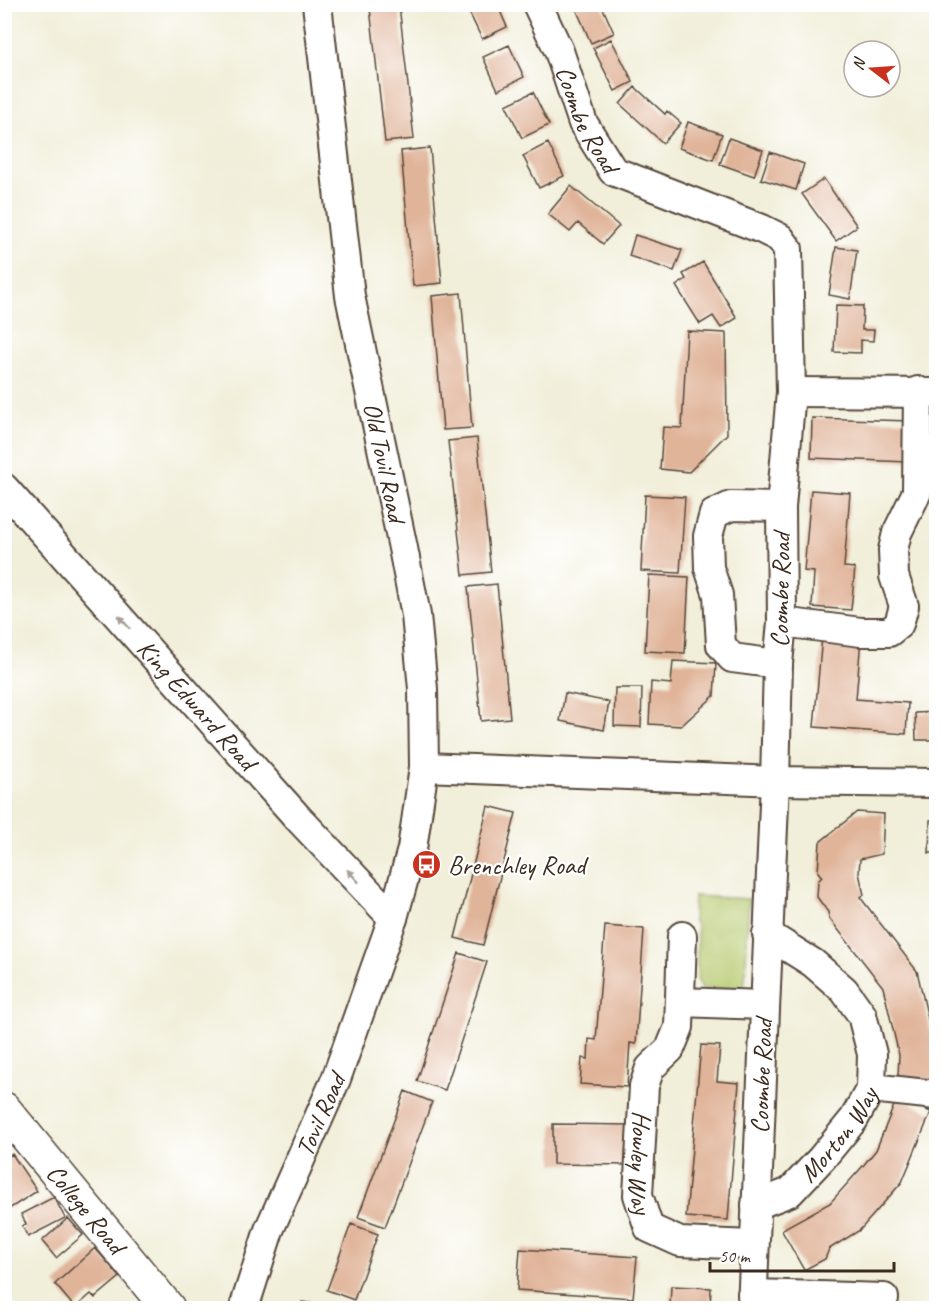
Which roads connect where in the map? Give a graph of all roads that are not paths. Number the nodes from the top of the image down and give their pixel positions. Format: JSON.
{"nodes":[{"id":1,"x":317,"y":4,"type":"edge"},
{"id":2,"x":537,"y":4,"type":"edge"},
{"id":3,"x":791,"y":392,"type":"junction"},
{"id":4,"x":927,"y":392,"type":"edge"},
{"id":5,"x":4,"y":488,"type":"edge"},
{"id":6,"x":927,"y":492,"type":"edge"},
{"id":7,"x":781,"y":507,"type":"junction"},
{"id":8,"x":782,"y":622,"type":"junction"},
{"id":9,"x":778,"y":664,"type":"junction"},
{"id":10,"x":424,"y":767,"type":"junction"},
{"id":11,"x":775,"y":781,"type":"junction"},
{"id":12,"x":936,"y":783,"type":"edge"},
{"id":13,"x":393,"y":918,"type":"junction"},
{"id":14,"x":767,"y":934,"type":"junction"},
{"id":15,"x":682,"y":936,"type":"dead end"},
{"id":16,"x":680,"y":1002,"type":"junction"},
{"id":17,"x":764,"y":1005,"type":"junction"},
{"id":18,"x":871,"y":1088,"type":"junction"},
{"id":19,"x":936,"y":1095,"type":"edge"},
{"id":20,"x":4,"y":1109,"type":"edge"},
{"id":21,"x":756,"y":1205,"type":"junction"},
{"id":22,"x":753,"y":1245,"type":"junction"},
{"id":23,"x":884,"y":1298,"type":"dead end"},
{"id":24,"x":752,"y":1301,"type":"edge"},
{"id":25,"x":168,"y":1308,"type":"edge"},
{"id":26,"x":244,"y":1308,"type":"edge"}],
"edges":[{"from":1,"to":10,"type":"street","name":"Old Tovil Road"},
{"from":2,"to":3,"type":"street","name":"Coombe Road"},
{"from":3,"to":4,"type":"street"},
{"from":3,"to":7,"type":"street","name":"Coombe Road"},
{"from":4,"to":6,"type":"street"},
{"from":13,"to":5,"type":"street","name":"King Edward Road","one_way":true},
{"from":6,"to":8,"type":"street"},
{"from":7,"to":8,"type":"street","name":"Coombe Road"},
{"from":7,"to":9,"type":"street"},
{"from":8,"to":9,"type":"street","name":"Coombe Road"},
{"from":9,"to":11,"type":"street","name":"Coombe Road"},
{"from":10,"to":11,"type":"street"},
{"from":10,"to":13,"type":"street","name":"Old Tovil Road"},
{"from":11,"to":12,"type":"street"},
{"from":11,"to":14,"type":"street","name":"Coombe Road"},
{"from":13,"to":26,"type":"street","name":"Tovil Road"},
{"from":14,"to":17,"type":"street","name":"Coombe Road"},
{"from":14,"to":18,"type":"street","name":"Morton Way"},
{"from":15,"to":16,"type":"street","name":"Howley Way"},
{"from":16,"to":17,"type":"street"},
{"from":16,"to":22,"type":"street","name":"Howley Way"},
{"from":17,"to":21,"type":"street","name":"Coombe Road"},
{"from":18,"to":19,"type":"street"},
{"from":18,"to":21,"type":"street","name":"Morton Way"},
{"from":20,"to":25,"type":"main road","name":"College Road"},
{"from":21,"to":22,"type":"street","name":"Coombe Road"},
{"from":22,"to":24,"type":"street","name":"Coombe Road"},
{"from":23,"to":24,"type":"street"}]}
